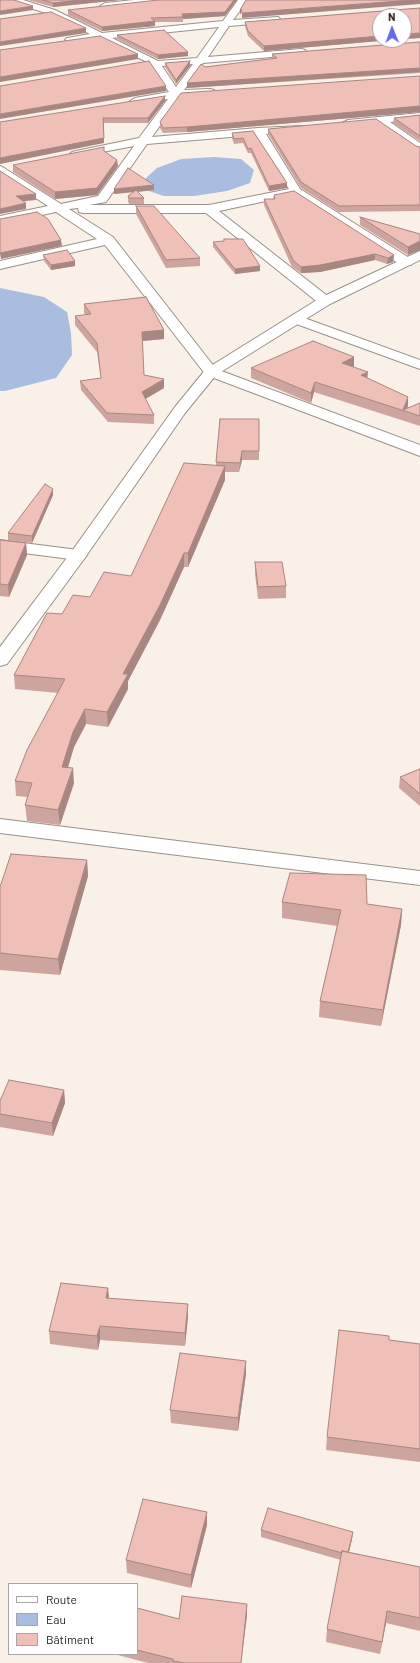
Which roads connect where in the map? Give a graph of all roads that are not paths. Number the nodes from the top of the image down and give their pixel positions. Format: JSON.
{"nodes":[{"id":1,"x":14,"y":0,"type":"edge"},
{"id":2,"x":159,"y":0,"type":"edge"},
{"id":3,"x":243,"y":0,"type":"edge"},
{"id":4,"x":148,"y":1,"type":"edge"},
{"id":5,"x":96,"y":7,"type":"edge"},
{"id":6,"x":67,"y":11,"type":"edge"},
{"id":7,"x":52,"y":12,"type":"junction"},
{"id":8,"x":30,"y":16,"type":"edge"},
{"id":9,"x":281,"y":19,"type":"edge"},
{"id":10,"x":227,"y":23,"type":"junction"},
{"id":11,"x":99,"y":36,"type":"junction"},
{"id":12,"x":61,"y":42,"type":"edge"},
{"id":13,"x":310,"y":51,"type":"edge"},
{"id":14,"x":201,"y":60,"type":"junction"},
{"id":15,"x":154,"y":62,"type":"junction"},
{"id":16,"x":138,"y":63,"type":"edge"},
{"id":17,"x":224,"y":91,"type":"edge"},
{"id":18,"x":176,"y":94,"type":"junction"},
{"id":19,"x":123,"y":103,"type":"edge"},
{"id":20,"x":420,"y":116,"type":"edge"},
{"id":21,"x":379,"y":120,"type":"junction"},
{"id":22,"x":334,"y":124,"type":"edge"},
{"id":23,"x":311,"y":126,"type":"edge"},
{"id":24,"x":258,"y":131,"type":"junction"},
{"id":25,"x":143,"y":141,"type":"junction"},
{"id":26,"x":420,"y":148,"type":"edge"},
{"id":27,"x":68,"y":156,"type":"edge"},
{"id":28,"x":15,"y":166,"type":"edge"},
{"id":29,"x":0,"y":170,"type":"edge"},
{"id":30,"x":296,"y":191,"type":"junction"},
{"id":31,"x":60,"y":209,"type":"junction"},
{"id":32,"x":209,"y":209,"type":"junction"},
{"id":33,"x":0,"y":220,"type":"edge"},
{"id":34,"x":108,"y":240,"type":"junction"},
{"id":35,"x":420,"y":255,"type":"edge"},
{"id":36,"x":406,"y":262,"type":"junction"},
{"id":37,"x":0,"y":265,"type":"edge"},
{"id":38,"x":325,"y":301,"type":"junction"},
{"id":39,"x":296,"y":319,"type":"junction"},
{"id":40,"x":420,"y":365,"type":"edge"},
{"id":41,"x":211,"y":372,"type":"junction"},
{"id":42,"x":420,"y":451,"type":"edge"},
{"id":43,"x":0,"y":545,"type":"edge"},
{"id":44,"x":78,"y":555,"type":"junction"},
{"id":45,"x":0,"y":660,"type":"edge"},
{"id":46,"x":0,"y":826,"type":"edge"},
{"id":47,"x":420,"y":878,"type":"edge"}],
"edges":[{"from":1,"to":7,"type":"main road"},
{"from":2,"to":4,"type":"main road"},
{"from":3,"to":10,"type":"main road"},
{"from":4,"to":5,"type":"main road"},
{"from":6,"to":7,"type":"main road"},
{"from":7,"to":8,"type":"main road"},
{"from":7,"to":11,"type":"main road"},
{"from":9,"to":10,"type":"main road"},
{"from":10,"to":11,"type":"main road"},
{"from":10,"to":14,"type":"main road"},
{"from":11,"to":12,"type":"main road"},
{"from":11,"to":15,"type":"main road"},
{"from":13,"to":14,"type":"main road"},
{"from":14,"to":15,"type":"main road"},
{"from":14,"to":18,"type":"main road"},
{"from":15,"to":16,"type":"main road"},
{"from":15,"to":18,"type":"main road"},
{"from":17,"to":18,"type":"main road"},
{"from":18,"to":19,"type":"main road"},
{"from":18,"to":25,"type":"main road"},
{"from":20,"to":21,"type":"main road"},
{"from":21,"to":22,"type":"main road"},
{"from":21,"to":26,"type":"main road"},
{"from":23,"to":24,"type":"main road"},
{"from":24,"to":25,"type":"main road"},
{"from":24,"to":30,"type":"main road"},
{"from":25,"to":27,"type":"main road"},
{"from":25,"to":31,"type":"main road"},
{"from":28,"to":29,"type":"main road"},
{"from":29,"to":31,"type":"main road"},
{"from":30,"to":32,"type":"main road"},
{"from":30,"to":36,"type":"main road"},
{"from":31,"to":32,"type":"main road"},
{"from":31,"to":33,"type":"main road"},
{"from":31,"to":34,"type":"main road"},
{"from":32,"to":38,"type":"main road"},
{"from":34,"to":37,"type":"main road"},
{"from":34,"to":41,"type":"main road"},
{"from":35,"to":36,"type":"main road"},
{"from":36,"to":38,"type":"main road"},
{"from":38,"to":39,"type":"main road"},
{"from":39,"to":40,"type":"main road"},
{"from":39,"to":41,"type":"main road"},
{"from":41,"to":42,"type":"main road"},
{"from":41,"to":44,"type":"main road"},
{"from":43,"to":44,"type":"main road"},
{"from":44,"to":45,"type":"main road"},
{"from":46,"to":47,"type":"main road"}]}
